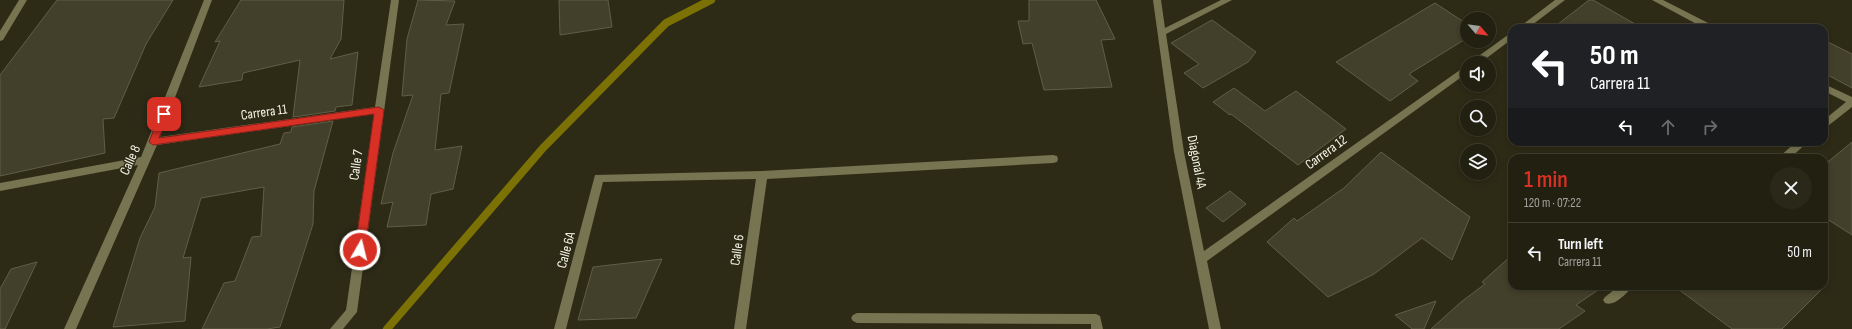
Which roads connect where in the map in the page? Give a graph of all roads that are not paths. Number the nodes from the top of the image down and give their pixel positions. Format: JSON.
{"nodes":[{"id":1,"x":23,"y":0,"type":"edge"},
{"id":2,"x":208,"y":0,"type":"edge"},
{"id":3,"x":395,"y":0,"type":"edge"},
{"id":4,"x":1157,"y":0,"type":"edge"},
{"id":5,"x":1228,"y":0,"type":"edge"},
{"id":6,"x":1561,"y":0,"type":"edge"},
{"id":7,"x":1656,"y":0,"type":"edge"},
{"id":8,"x":1528,"y":24,"type":"edge"},
{"id":9,"x":1703,"y":24,"type":"edge"},
{"id":10,"x":1162,"y":33,"type":"junction"},
{"id":11,"x":0,"y":38,"type":"edge"},
{"id":12,"x":1508,"y":38,"type":"edge"},
{"id":13,"x":1484,"y":56,"type":"edge"},
{"id":14,"x":1460,"y":73,"type":"edge"},
{"id":15,"x":1828,"y":89,"type":"edge"},
{"id":16,"x":1852,"y":101,"type":"edge"},
{"id":17,"x":379,"y":110,"type":"junction"},
{"id":18,"x":1828,"y":122,"type":"edge"},
{"id":19,"x":153,"y":142,"type":"junction"},
{"id":20,"x":1798,"y":146,"type":"edge"},
{"id":21,"x":1788,"y":154,"type":"edge"},
{"id":22,"x":1053,"y":159,"type":"dead end"},
{"id":23,"x":145,"y":160,"type":"junction"},
{"id":24,"x":762,"y":175,"type":"junction"},
{"id":25,"x":0,"y":187,"type":"edge"},
{"id":26,"x":1201,"y":259,"type":"junction"},
{"id":27,"x":1622,"y":290,"type":"edge"},
{"id":28,"x":1610,"y":300,"type":"dead end"},
{"id":29,"x":857,"y":318,"type":"dead end"},
{"id":30,"x":70,"y":329,"type":"edge"},
{"id":31,"x":336,"y":329,"type":"edge"},
{"id":32,"x":560,"y":329,"type":"edge"},
{"id":33,"x":740,"y":329,"type":"edge"},
{"id":34,"x":1097,"y":329,"type":"edge"},
{"id":35,"x":1215,"y":329,"type":"edge"}],
"edges":[{"from":1,"to":11,"type":"street"},
{"from":2,"to":19,"type":"street","name":"Calle 8"},
{"from":3,"to":17,"type":"street","name":"Calle 7"},
{"from":4,"to":10,"type":"street","name":"Diagonal 4A"},
{"from":5,"to":10,"type":"street"},
{"from":6,"to":8,"type":"street"},
{"from":7,"to":9,"type":"street"},
{"from":10,"to":26,"type":"street","name":"Diagonal 4A"},
{"from":12,"to":13,"type":"street"},
{"from":14,"to":26,"type":"street","name":"Carrera 12"},
{"from":15,"to":16,"type":"street"},
{"from":16,"to":18,"type":"street"},
{"from":17,"to":19,"type":"street","name":"Carrera 11"},
{"from":17,"to":31,"type":"street","name":"Calle 7"},
{"from":19,"to":23,"type":"street","name":"Calle 8"},
{"from":20,"to":21,"type":"street"},
{"from":22,"to":24,"type":"street"},
{"from":23,"to":25,"type":"street"},
{"from":23,"to":30,"type":"street","name":"Calle 8"},
{"from":24,"to":32,"type":"street","name":"Calle 6A"},
{"from":24,"to":33,"type":"street","name":"Calle 6"},
{"from":26,"to":35,"type":"street","name":"Diagonal 4A"},
{"from":27,"to":28,"type":"street"},
{"from":29,"to":34,"type":"street"}]}
